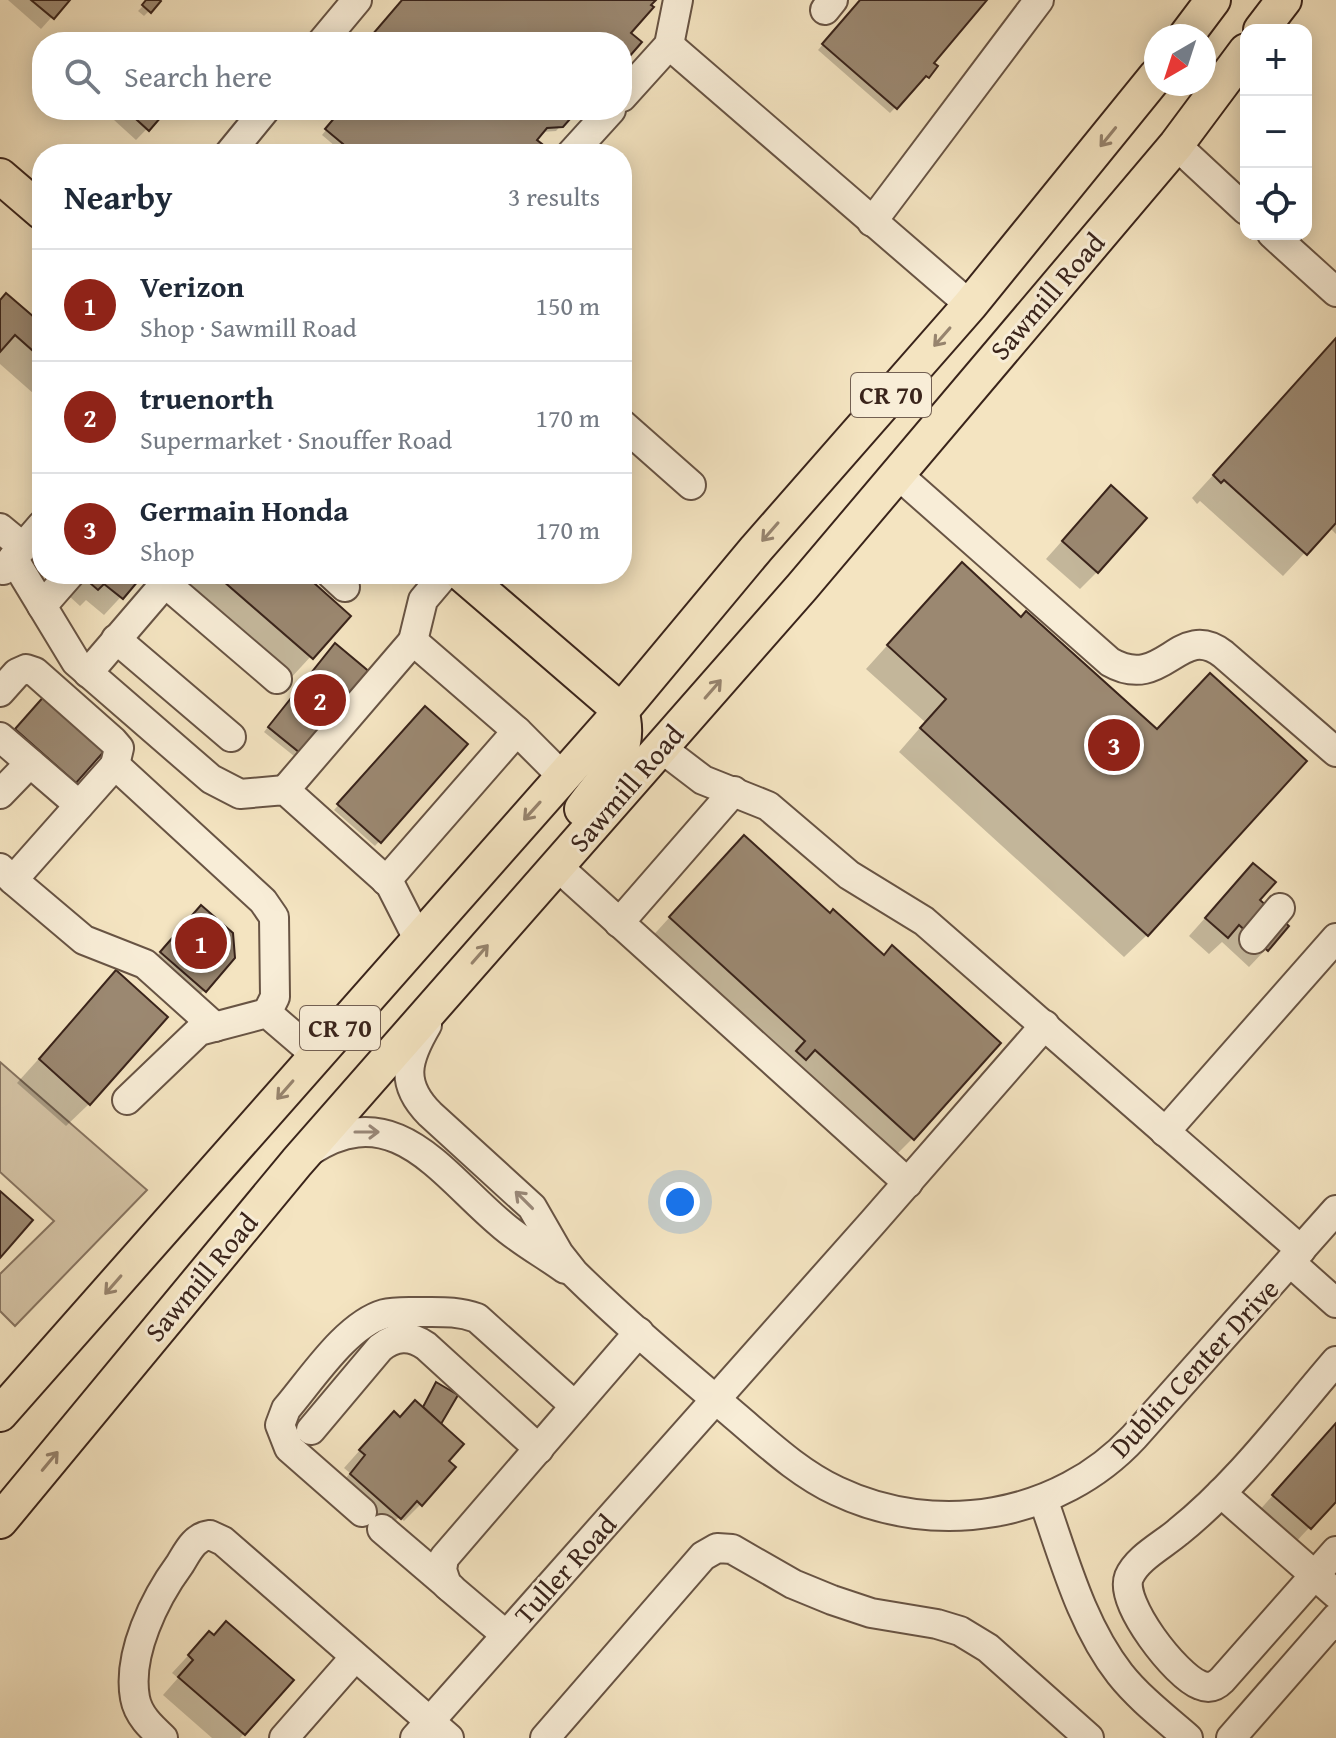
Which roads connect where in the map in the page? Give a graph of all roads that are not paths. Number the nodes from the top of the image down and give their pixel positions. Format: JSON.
{"nodes":[{"id":1,"x":357,"y":0,"type":"edge"},
{"id":2,"x":678,"y":0,"type":"edge"},
{"id":3,"x":1039,"y":0,"type":"edge"},
{"id":4,"x":1213,"y":0,"type":"edge"},
{"id":5,"x":1284,"y":0,"type":"edge"},
{"id":6,"x":1195,"y":24,"type":"edge"},
{"id":7,"x":1266,"y":24,"type":"edge"},
{"id":8,"x":330,"y":32,"type":"edge"},
{"id":9,"x":669,"y":45,"type":"junction"},
{"id":10,"x":1240,"y":59,"type":"edge"},
{"id":11,"x":632,"y":86,"type":"edge"},
{"id":12,"x":1144,"y":91,"type":"edge"},
{"id":13,"x":257,"y":120,"type":"edge"},
{"id":14,"x":602,"y":120,"type":"edge"},
{"id":15,"x":237,"y":144,"type":"edge"},
{"id":16,"x":580,"y":144,"type":"edge"},
{"id":17,"x":1176,"y":145,"type":"junction"},
{"id":18,"x":0,"y":176,"type":"edge"},
{"id":19,"x":32,"y":203,"type":"edge"},
{"id":20,"x":1240,"y":204,"type":"edge"},
{"id":21,"x":872,"y":222,"type":"junction"},
{"id":22,"x":1279,"y":240,"type":"edge"},
{"id":23,"x":1336,"y":292,"type":"edge"},
{"id":24,"x":970,"y":305,"type":"junction"},
{"id":25,"x":632,"y":433,"type":"edge"},
{"id":26,"x":896,"y":473,"type":"junction"},
{"id":27,"x":691,"y":485,"type":"dead end"},
{"id":28,"x":0,"y":528,"type":"edge"},
{"id":29,"x":32,"y":536,"type":"edge"},
{"id":30,"x":12,"y":559,"type":"edge"},
{"id":31,"x":61,"y":584,"type":"edge"},
{"id":32,"x":164,"y":584,"type":"edge"},
{"id":33,"x":175,"y":584,"type":"edge"},
{"id":34,"x":437,"y":584,"type":"edge"},
{"id":35,"x":474,"y":584,"type":"edge"},
{"id":36,"x":42,"y":606,"type":"junction"},
{"id":37,"x":116,"y":639,"type":"junction"},
{"id":38,"x":413,"y":641,"type":"junction"},
{"id":39,"x":88,"y":673,"type":"junction"},
{"id":40,"x":277,"y":679,"type":"dead end"},
{"id":41,"x":0,"y":692,"type":"edge"},
{"id":42,"x":621,"y":711,"type":"junction"},
{"id":43,"x":517,"y":731,"type":"junction"},
{"id":44,"x":0,"y":737,"type":"edge"},
{"id":45,"x":231,"y":737,"type":"dead end"},
{"id":46,"x":661,"y":748,"type":"junction"},
{"id":47,"x":1336,"y":752,"type":"edge"},
{"id":48,"x":30,"y":763,"type":"junction"},
{"id":49,"x":115,"y":765,"type":"junction"},
{"id":50,"x":563,"y":777,"type":"junction"},
{"id":51,"x":285,"y":790,"type":"junction"},
{"id":52,"x":734,"y":791,"type":"junction"},
{"id":53,"x":0,"y":794,"type":"edge"},
{"id":54,"x":79,"y":805,"type":"junction"},
{"id":55,"x":558,"y":867,"type":"junction"},
{"id":56,"x":7,"y":874,"type":"edge"},
{"id":57,"x":386,"y":881,"type":"junction"},
{"id":58,"x":1280,"y":908,"type":"dead end"},
{"id":59,"x":509,"y":922,"type":"junction"},
{"id":60,"x":619,"y":923,"type":"junction"},
{"id":61,"x":1336,"y":938,"type":"edge"},
{"id":62,"x":418,"y":939,"type":"junction"},
{"id":63,"x":1254,"y":939,"type":"dead end"},
{"id":64,"x":452,"y":987,"type":"junction"},
{"id":65,"x":267,"y":1013,"type":"junction"},
{"id":66,"x":1045,"y":1025,"type":"junction"},
{"id":67,"x":215,"y":1027,"type":"junction"},
{"id":68,"x":316,"y":1055,"type":"junction"},
{"id":69,"x":127,"y":1100,"type":"dead end"},
{"id":70,"x":1165,"y":1132,"type":"junction"},
{"id":71,"x":297,"y":1162,"type":"junction"},
{"id":72,"x":908,"y":1183,"type":"junction"},
{"id":73,"x":1336,"y":1210,"type":"edge"},
{"id":74,"x":1296,"y":1256,"type":"junction"},
{"id":75,"x":586,"y":1285,"type":"junction"},
{"id":76,"x":1336,"y":1303,"type":"edge"},
{"id":77,"x":402,"y":1325,"type":"junction"},
{"id":78,"x":639,"y":1332,"type":"junction"},
{"id":79,"x":1332,"y":1376,"type":"edge"},
{"id":80,"x":715,"y":1399,"type":"junction"},
{"id":81,"x":575,"y":1406,"type":"junction"},
{"id":82,"x":0,"y":1414,"type":"edge"},
{"id":83,"x":311,"y":1430,"type":"dead end"},
{"id":84,"x":539,"y":1449,"type":"junction"},
{"id":85,"x":1221,"y":1493,"type":"junction"},
{"id":86,"x":1043,"y":1499,"type":"junction"},
{"id":87,"x":0,"y":1521,"type":"edge"},
{"id":88,"x":1336,"y":1551,"type":"edge"},
{"id":89,"x":1315,"y":1575,"type":"junction"},
{"id":90,"x":451,"y":1588,"type":"junction"},
{"id":91,"x":1336,"y":1594,"type":"edge"},
{"id":92,"x":1336,"y":1618,"type":"edge"},
{"id":93,"x":506,"y":1635,"type":"junction"},
{"id":94,"x":1158,"y":1647,"type":"junction"},
{"id":95,"x":355,"y":1657,"type":"junction"},
{"id":96,"x":1124,"y":1679,"type":"junction"},
{"id":97,"x":431,"y":1733,"type":"edge"},
{"id":98,"x":163,"y":1738,"type":"edge"},
{"id":99,"x":284,"y":1738,"type":"edge"},
{"id":100,"x":545,"y":1738,"type":"edge"},
{"id":101,"x":1089,"y":1738,"type":"edge"},
{"id":102,"x":1188,"y":1738,"type":"edge"},
{"id":103,"x":1231,"y":1738,"type":"edge"}],
"edges":[{"from":1,"to":8,"type":"street"},
{"from":2,"to":9,"type":"street"},
{"from":3,"to":21,"type":"street"},
{"from":4,"to":6,"type":"main road"},
{"from":5,"to":7,"type":"main road"},
{"from":9,"to":11,"type":"street"},
{"from":9,"to":21,"type":"street"},
{"from":10,"to":17,"type":"main road","name":"Sawmill Road","number":"CR 70"},
{"from":12,"to":24,"type":"main road","name":"Sawmill Road","number":"CR 70","one_way":true},
{"from":13,"to":15,"type":"street"},
{"from":14,"to":16,"type":"street"},
{"from":17,"to":20,"type":"street"},
{"from":17,"to":26,"type":"main road","name":"Sawmill Road","number":"CR 70"},
{"from":18,"to":19,"type":"main road"},
{"from":21,"to":24,"type":"street"},
{"from":22,"to":23,"type":"street"},
{"from":24,"to":42,"type":"main road","name":"Sawmill Road","number":"CR 70","one_way":true},
{"from":25,"to":27,"type":"street"},
{"from":46,"to":26,"type":"main road","name":"Sawmill Road","number":"CR 70","one_way":true},
{"from":26,"to":47,"type":"street"},
{"from":28,"to":30,"type":"street"},
{"from":29,"to":30,"type":"street"},
{"from":30,"to":36,"type":"street"},
{"from":31,"to":36,"type":"street"},
{"from":32,"to":37,"type":"street"},
{"from":33,"to":40,"type":"street"},
{"from":34,"to":38,"type":"street"},
{"from":35,"to":42,"type":"main road"},
{"from":36,"to":39,"type":"street"},
{"from":37,"to":39,"type":"street"},
{"from":37,"to":45,"type":"street"},
{"from":38,"to":43,"type":"street"},
{"from":38,"to":51,"type":"street"},
{"from":39,"to":51,"type":"street"},
{"from":41,"to":49,"type":"street"},
{"from":42,"to":50,"type":"main road","name":"Sawmill Road","number":"CR 70"},
{"from":42,"to":59,"type":"main road"},
{"from":43,"to":50,"type":"street"},
{"from":43,"to":57,"type":"street"},
{"from":44,"to":48,"type":"street"},
{"from":46,"to":52,"type":"street"},
{"from":46,"to":55,"type":"main road","name":"Sawmill Road","number":"CR 70"},
{"from":48,"to":53,"type":"street"},
{"from":48,"to":54,"type":"street"},
{"from":49,"to":54,"type":"street"},
{"from":49,"to":65,"type":"street"},
{"from":50,"to":62,"type":"main road","name":"Sawmill Road","number":"CR 70","one_way":true},
{"from":51,"to":57,"type":"street"},
{"from":52,"to":60,"type":"street"},
{"from":52,"to":66,"type":"street"},
{"from":54,"to":56,"type":"street"},
{"from":55,"to":59,"type":"main road","name":"Sawmill Road","number":"CR 70"},
{"from":55,"to":60,"type":"street"},
{"from":56,"to":67,"type":"street"},
{"from":57,"to":62,"type":"street"},
{"from":58,"to":63,"type":"street"},
{"from":64,"to":59,"type":"main road","name":"Sawmill Road","number":"CR 70","one_way":true},
{"from":60,"to":72,"type":"street"},
{"from":61,"to":70,"type":"street"},
{"from":62,"to":68,"type":"main road","name":"Sawmill Road","number":"CR 70"},
{"from":64,"to":71,"type":"main road","name":"Sawmill Road","number":"CR 70"},
{"from":75,"to":64,"type":"street","name":"Dublin Center Drive","one_way":true},
{"from":65,"to":67,"type":"street"},
{"from":65,"to":68,"type":"street"},
{"from":66,"to":70,"type":"street"},
{"from":66,"to":72,"type":"street","name":"Tuller Road"},
{"from":67,"to":69,"type":"street"},
{"from":68,"to":82,"type":"main road","name":"Sawmill Road","number":"CR 70","one_way":true},
{"from":70,"to":74,"type":"street"},
{"from":71,"to":75,"type":"street","name":"Dublin Center Drive","one_way":true},
{"from":87,"to":71,"type":"main road","name":"Sawmill Road","number":"CR 70","one_way":true},
{"from":72,"to":80,"type":"street","name":"Tuller Road"},
{"from":73,"to":74,"type":"street","name":"Dublin Center Drive"},
{"from":74,"to":76,"type":"street"},
{"from":74,"to":86,"type":"street","name":"Dublin Center Drive"},
{"from":75,"to":78,"type":"street","name":"Dublin Center Drive"},
{"from":77,"to":81,"type":"street"},
{"from":77,"to":83,"type":"street"},
{"from":77,"to":84,"type":"street"},
{"from":77,"to":90,"type":"street"},
{"from":78,"to":80,"type":"street","name":"Dublin Center Drive"},
{"from":78,"to":81,"type":"street"},
{"from":79,"to":85,"type":"street"},
{"from":80,"to":86,"type":"street","name":"Dublin Center Drive"},
{"from":80,"to":93,"type":"street","name":"Tuller Road"},
{"from":81,"to":84,"type":"street"},
{"from":84,"to":90,"type":"street"},
{"from":85,"to":89,"type":"street"},
{"from":85,"to":94,"type":"street"},
{"from":86,"to":96,"type":"street"},
{"from":88,"to":89,"type":"street"},
{"from":89,"to":91,"type":"street"},
{"from":89,"to":94,"type":"street"},
{"from":90,"to":93,"type":"street"},
{"from":92,"to":103,"type":"street"},
{"from":93,"to":97,"type":"street","name":"Tuller Road"},
{"from":94,"to":96,"type":"street"},
{"from":95,"to":97,"type":"street"},
{"from":95,"to":98,"type":"street"},
{"from":95,"to":99,"type":"street"},
{"from":96,"to":102,"type":"street"},
{"from":100,"to":101,"type":"street"}]}
